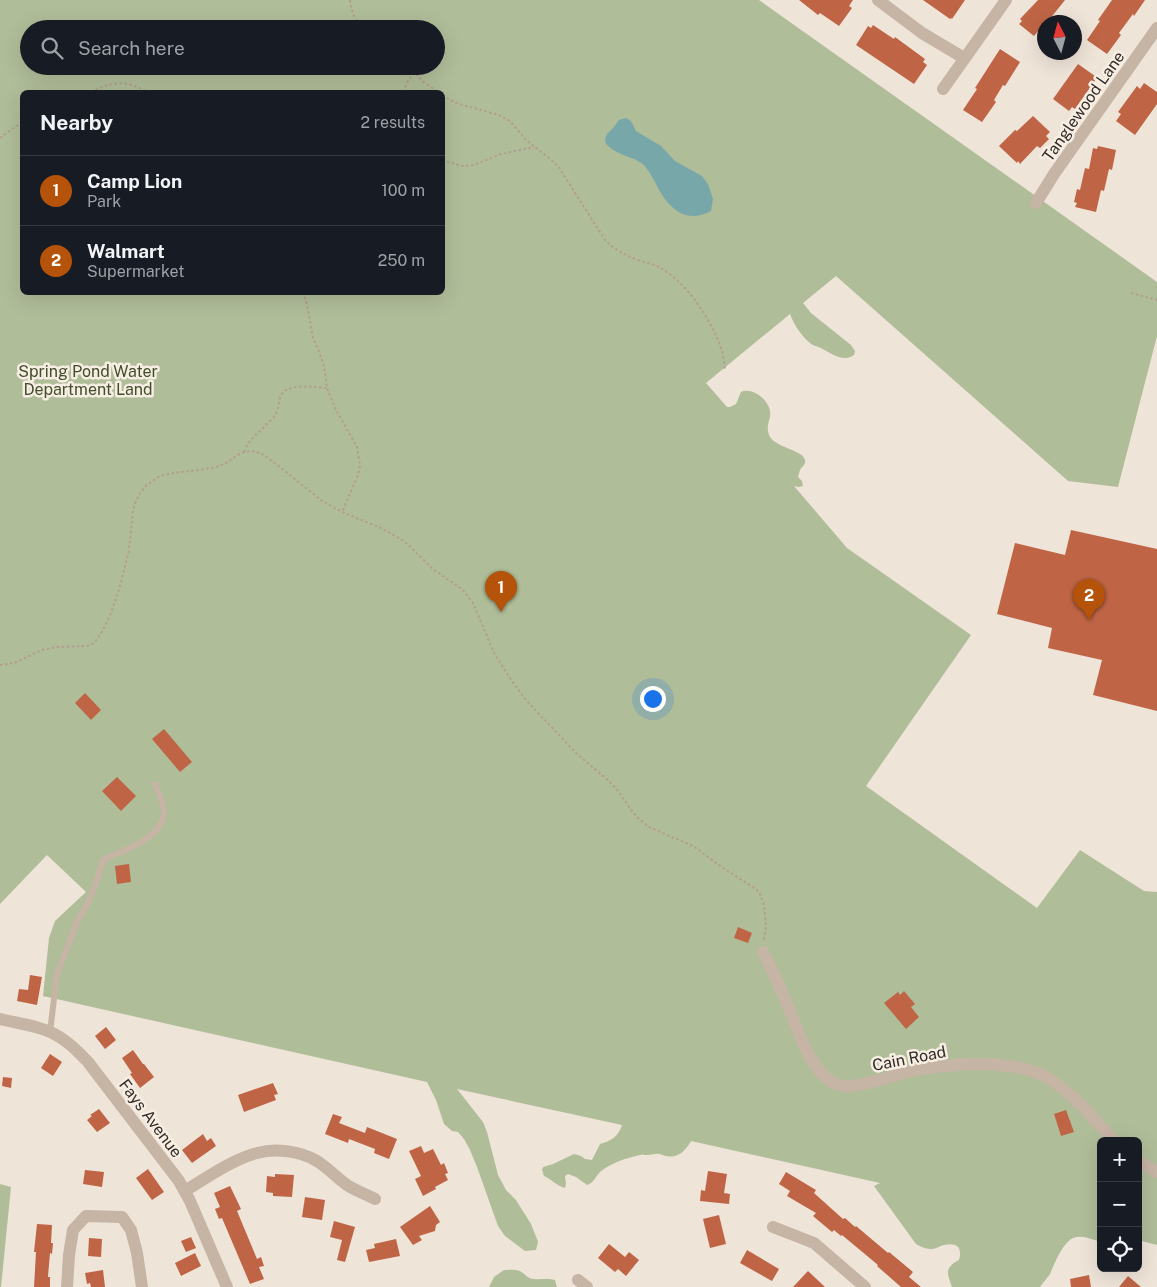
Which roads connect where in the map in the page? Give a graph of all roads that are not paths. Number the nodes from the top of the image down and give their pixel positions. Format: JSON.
{"nodes":[{"id":1,"x":878,"y":0,"type":"edge"},
{"id":2,"x":1006,"y":0,"type":"edge"},
{"id":3,"x":1157,"y":28,"type":"edge"},
{"id":4,"x":964,"y":58,"type":"junction"},
{"id":5,"x":943,"y":89,"type":"dead end"},
{"id":6,"x":1036,"y":203,"type":"dead end"},
{"id":7,"x":155,"y":784,"type":"dead end"},
{"id":8,"x":763,"y":952,"type":"road end"},
{"id":9,"x":0,"y":1019,"type":"edge"},
{"id":10,"x":50,"y":1032,"type":"junction"},
{"id":11,"x":1110,"y":1137,"type":"edge"},
{"id":12,"x":1142,"y":1163,"type":"edge"},
{"id":13,"x":1157,"y":1172,"type":"edge"},
{"id":14,"x":185,"y":1191,"type":"junction"},
{"id":15,"x":375,"y":1199,"type":"dead end"},
{"id":16,"x":773,"y":1227,"type":"dead end"},
{"id":17,"x":67,"y":1287,"type":"edge"},
{"id":18,"x":142,"y":1287,"type":"edge"},
{"id":19,"x":227,"y":1287,"type":"edge"},
{"id":20,"x":865,"y":1287,"type":"edge"}],
"edges":[{"from":1,"to":4,"type":"street"},
{"from":2,"to":4,"type":"street"},
{"from":3,"to":6,"type":"street","name":"Tanglewood Lane"},
{"from":4,"to":5,"type":"street"},
{"from":7,"to":10,"type":"lane"},
{"from":8,"to":11,"type":"street","name":"Cain Road"},
{"from":9,"to":10,"type":"street","name":"Fays Avenue"},
{"from":10,"to":14,"type":"street","name":"Fays Avenue"},
{"from":12,"to":13,"type":"street"},
{"from":14,"to":15,"type":"street"},
{"from":14,"to":19,"type":"street","name":"Fays Avenue"},
{"from":16,"to":20,"type":"street"},
{"from":17,"to":18,"type":"street"}]}
